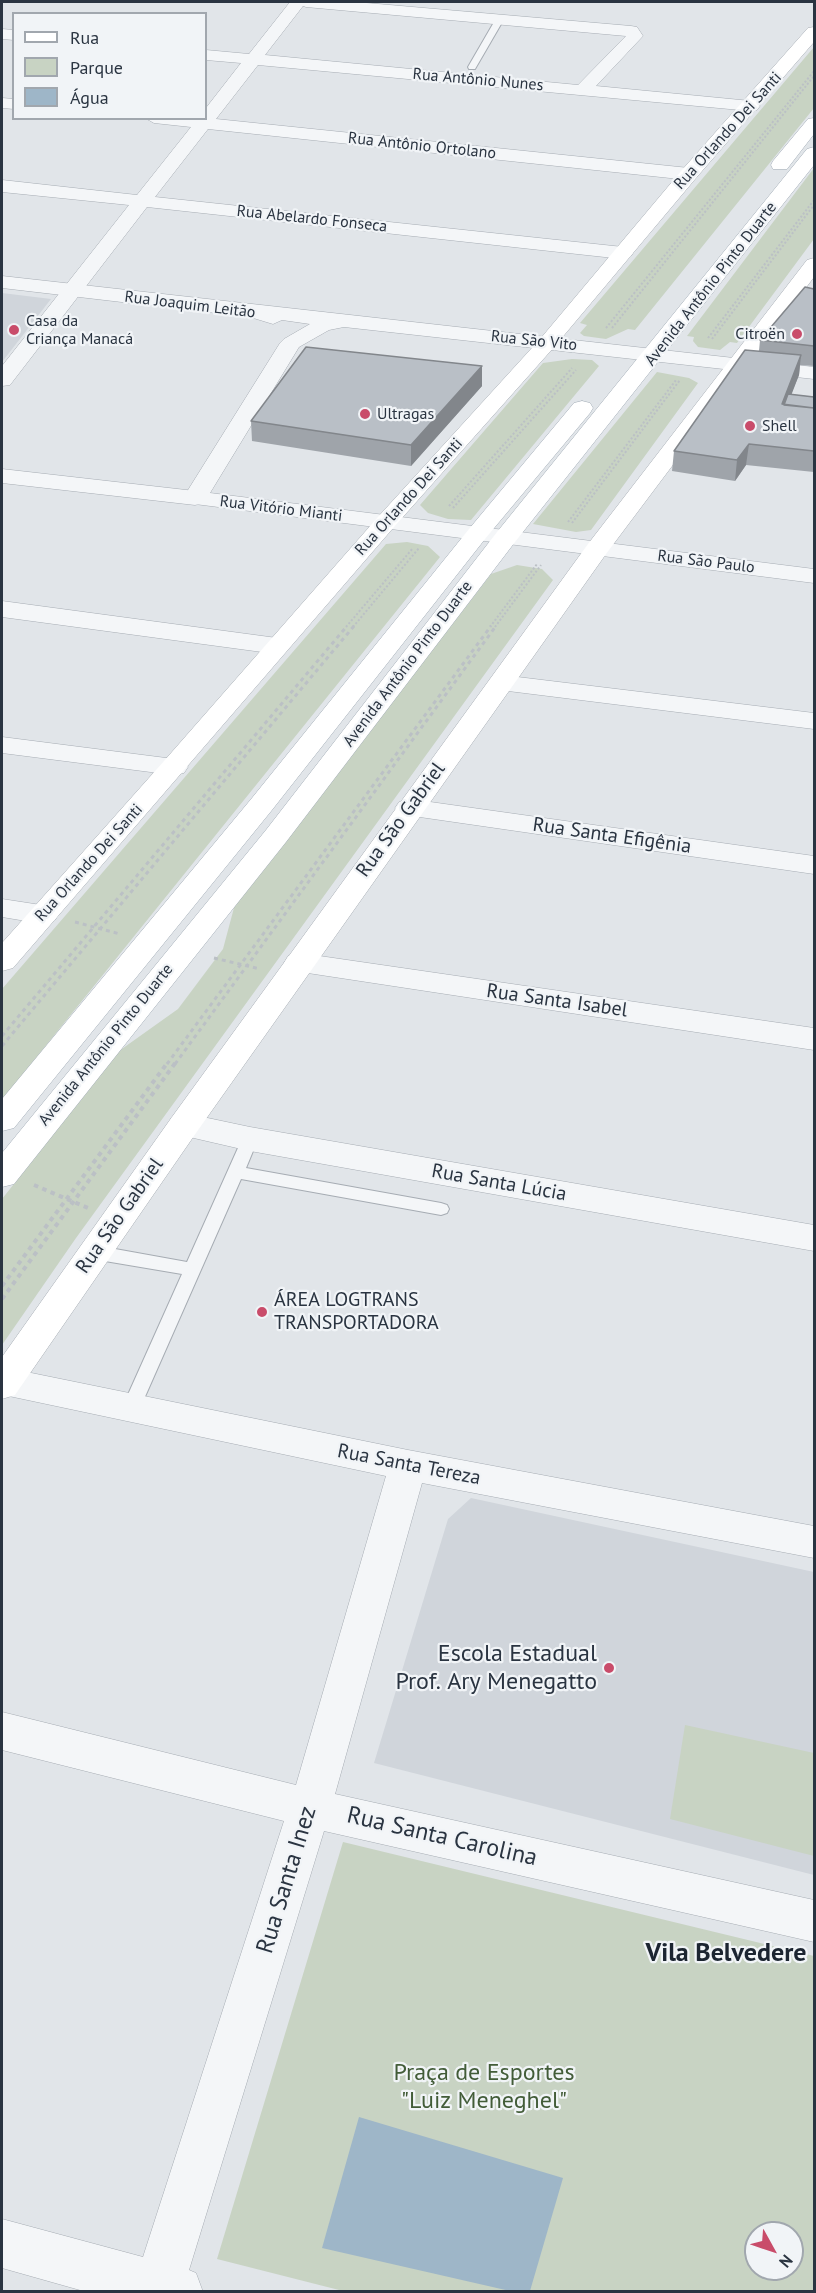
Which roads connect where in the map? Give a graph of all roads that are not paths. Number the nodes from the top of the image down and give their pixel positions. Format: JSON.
{"nodes":[{"id":1,"x":298,"y":2,"type":"edge"},
{"id":2,"x":306,"y":2,"type":"edge"},
{"id":3,"x":500,"y":19,"type":"junction"},
{"id":4,"x":814,"y":32,"type":"edge"},
{"id":5,"x":207,"y":55,"type":"edge"},
{"id":6,"x":252,"y":59,"type":"junction"},
{"id":7,"x":472,"y":67,"type":"dead end"},
{"id":8,"x":583,"y":90,"type":"junction"},
{"id":9,"x":751,"y":106,"type":"junction"},
{"id":10,"x":207,"y":117,"type":"edge"},
{"id":11,"x":173,"y":120,"type":"edge"},
{"id":12,"x":204,"y":120,"type":"edge"},
{"id":13,"x":202,"y":123,"type":"junction"},
{"id":14,"x":814,"y":123,"type":"edge"},
{"id":15,"x":814,"y":153,"type":"edge"},
{"id":16,"x":689,"y":174,"type":"junction"},
{"id":17,"x":768,"y":180,"type":"dead end"},
{"id":18,"x":2,"y":186,"type":"edge"},
{"id":19,"x":142,"y":200,"type":"junction"},
{"id":20,"x":623,"y":253,"type":"junction"},
{"id":21,"x":814,"y":264,"type":"edge"},
{"id":22,"x":2,"y":282,"type":"edge"},
{"id":23,"x":70,"y":290,"type":"junction"},
{"id":24,"x":792,"y":294,"type":"junction"},
{"id":25,"x":814,"y":298,"type":"edge"},
{"id":26,"x":253,"y":311,"type":"junction"},
{"id":27,"x":344,"y":321,"type":"junction"},
{"id":28,"x":644,"y":333,"type":"dead end"},
{"id":29,"x":548,"y":342,"type":"junction"},
{"id":30,"x":291,"y":343,"type":"junction"},
{"id":31,"x":630,"y":352,"type":"junction"},
{"id":32,"x":655,"y":354,"type":"junction"},
{"id":33,"x":740,"y":364,"type":"junction"},
{"id":34,"x":615,"y":370,"type":"dead end"},
{"id":35,"x":814,"y":373,"type":"edge"},
{"id":36,"x":2,"y":380,"type":"edge"},
{"id":37,"x":599,"y":388,"type":"dead end"},
{"id":38,"x":2,"y":476,"type":"edge"},
{"id":39,"x":195,"y":498,"type":"junction"},
{"id":40,"x":386,"y":522,"type":"junction"},
{"id":41,"x":477,"y":534,"type":"junction"},
{"id":42,"x":506,"y":537,"type":"junction"},
{"id":43,"x":597,"y":549,"type":"junction"},
{"id":44,"x":814,"y":576,"type":"edge"},
{"id":45,"x":2,"y":609,"type":"edge"},
{"id":46,"x":277,"y":646,"type":"junction"},
{"id":47,"x":501,"y":683,"type":"junction"},
{"id":48,"x":814,"y":721,"type":"edge"},
{"id":49,"x":2,"y":745,"type":"edge"},
{"id":50,"x":174,"y":767,"type":"junction"},
{"id":51,"x":409,"y":808,"type":"junction"},
{"id":52,"x":814,"y":865,"type":"edge"},
{"id":53,"x":2,"y":908,"type":"edge"},
{"id":54,"x":44,"y":914,"type":"junction"},
{"id":55,"x":2,"y":961,"type":"edge"},
{"id":56,"x":299,"y":963,"type":"junction"},
{"id":57,"x":814,"y":1040,"type":"edge"},
{"id":58,"x":2,"y":1120,"type":"edge"},
{"id":59,"x":184,"y":1125,"type":"junction"},
{"id":60,"x":250,"y":1139,"type":"junction"},
{"id":61,"x":234,"y":1172,"type":"junction"},
{"id":62,"x":2,"y":1173,"type":"edge"},
{"id":63,"x":441,"y":1209,"type":"dead end"},
{"id":64,"x":814,"y":1238,"type":"edge"},
{"id":65,"x":93,"y":1252,"type":"junction"},
{"id":66,"x":191,"y":1269,"type":"junction"},
{"id":67,"x":3,"y":1383,"type":"edge"},
{"id":68,"x":131,"y":1408,"type":"junction"},
{"id":69,"x":408,"y":1465,"type":"junction"},
{"id":70,"x":814,"y":1542,"type":"edge"},
{"id":71,"x":2,"y":1731,"type":"edge"},
{"id":72,"x":310,"y":1808,"type":"junction"},
{"id":73,"x":814,"y":1921,"type":"edge"},
{"id":74,"x":2,"y":2244,"type":"edge"},
{"id":75,"x":165,"y":2290,"type":"edge"}],
"edges":[{"from":1,"to":6,"type":"street"},
{"from":2,"to":3,"type":"street"},
{"from":3,"to":7,"type":"lane"},
{"from":3,"to":8,"type":"street"},
{"from":4,"to":9,"type":"main road","name":"Rua Orlando Dei Santi"},
{"from":5,"to":6,"type":"street","name":"Rua Antônio Nunes"},
{"from":6,"to":8,"type":"street","name":"Rua Antônio Nunes"},
{"from":6,"to":10,"type":"street"},
{"from":8,"to":9,"type":"street","name":"Rua Antônio Nunes"},
{"from":9,"to":16,"type":"main road","name":"Rua Orlando Dei Santi"},
{"from":11,"to":13,"type":"street","name":"Rua Antônio Ortolano"},
{"from":12,"to":13,"type":"street"},
{"from":13,"to":16,"type":"street","name":"Rua Antônio Ortolano"},
{"from":13,"to":19,"type":"street"},
{"from":14,"to":17,"type":"main road","name":"Avenida Antônio Pinto Duarte"},
{"from":15,"to":32,"type":"main road","name":"Avenida Antônio Pinto Duarte"},
{"from":16,"to":20,"type":"main road","name":"Rua Orlando Dei Santi"},
{"from":18,"to":19,"type":"street","name":"Rua Abelardo Fonseca"},
{"from":19,"to":20,"type":"street","name":"Rua Abelardo Fonseca"},
{"from":19,"to":23,"type":"street"},
{"from":20,"to":29,"type":"main road","name":"Rua Orlando Dei Santi"},
{"from":21,"to":24,"type":"main road","name":"Rua São Gabriel"},
{"from":22,"to":23,"type":"street","name":"Rua Joaquim Leitão"},
{"from":23,"to":26,"type":"street","name":"Rua Joaquim Leitão"},
{"from":23,"to":36,"type":"street"},
{"from":24,"to":25,"type":"street"},
{"from":24,"to":33,"type":"main road","name":"Rua São Gabriel"},
{"from":26,"to":27,"type":"street","name":"Rua São Vito"},
{"from":26,"to":30,"type":"street","name":"Rua Joaquim Leitão"},
{"from":27,"to":29,"type":"street","name":"Rua São Vito"},
{"from":27,"to":30,"type":"street"},
{"from":28,"to":31,"type":"main road","name":"Avenida Antônio Pinto Duarte"},
{"from":29,"to":31,"type":"street","name":"Rua São Vito"},
{"from":29,"to":40,"type":"main road","name":"Rua Orlando Dei Santi"},
{"from":30,"to":39,"type":"street"},
{"from":31,"to":32,"type":"street","name":"Rua São Vito"},
{"from":31,"to":34,"type":"main road","name":"Avenida Antônio Pinto Duarte"},
{"from":32,"to":33,"type":"street","name":"Rua São Vito"},
{"from":32,"to":42,"type":"main road","name":"Avenida Antônio Pinto Duarte"},
{"from":33,"to":35,"type":"street","name":"Rua São Vito"},
{"from":33,"to":43,"type":"main road","name":"Rua São Gabriel"},
{"from":37,"to":41,"type":"main road","name":"Avenida Antônio Pinto Duarte"},
{"from":38,"to":39,"type":"street","name":"Rua Vitório Mianti"},
{"from":39,"to":40,"type":"street","name":"Rua Vitório Mianti"},
{"from":40,"to":41,"type":"street","name":"Rua Vitório Mianti"},
{"from":40,"to":46,"type":"main road","name":"Rua Orlando Dei Santi"},
{"from":41,"to":42,"type":"street","name":"Rua Vitório Mianti"},
{"from":41,"to":58,"type":"main road","name":"Avenida Antônio Pinto Duarte"},
{"from":42,"to":43,"type":"street","name":"Rua Vitório Mianti"},
{"from":42,"to":62,"type":"main road","name":"Avenida Antônio Pinto Duarte"},
{"from":43,"to":44,"type":"street","name":"Rua São Paulo"},
{"from":43,"to":47,"type":"main road","name":"Rua São Gabriel"},
{"from":45,"to":46,"type":"street"},
{"from":46,"to":50,"type":"main road","name":"Rua Orlando Dei Santi"},
{"from":47,"to":48,"type":"street"},
{"from":47,"to":51,"type":"main road","name":"Rua São Gabriel"},
{"from":49,"to":50,"type":"street"},
{"from":50,"to":54,"type":"main road","name":"Rua Orlando Dei Santi"},
{"from":51,"to":52,"type":"street","name":"Rua Santa Efigênia"},
{"from":51,"to":56,"type":"main road","name":"Rua São Gabriel"},
{"from":53,"to":54,"type":"street"},
{"from":54,"to":55,"type":"main road","name":"Rua Orlando Dei Santi"},
{"from":56,"to":57,"type":"street","name":"Rua Santa Isabel"},
{"from":56,"to":59,"type":"main road","name":"Rua São Gabriel"},
{"from":59,"to":60,"type":"street","name":"Rua Santa Lúcia"},
{"from":59,"to":65,"type":"main road","name":"Rua São Gabriel"},
{"from":60,"to":61,"type":"lane"},
{"from":60,"to":64,"type":"street","name":"Rua Santa Lúcia"},
{"from":61,"to":63,"type":"lane"},
{"from":61,"to":66,"type":"lane"},
{"from":65,"to":66,"type":"lane"},
{"from":65,"to":67,"type":"main road","name":"Rua São Gabriel"},
{"from":66,"to":68,"type":"lane"},
{"from":67,"to":68,"type":"street","name":"Rua Santa Tereza"},
{"from":68,"to":69,"type":"street","name":"Rua Santa Tereza"},
{"from":69,"to":70,"type":"street","name":"Rua Santa Tereza"},
{"from":69,"to":72,"type":"street","name":"Rua Santa Inez"},
{"from":71,"to":72,"type":"street","name":"Rua Santa Carolina"},
{"from":72,"to":73,"type":"street","name":"Rua Santa Carolina"},
{"from":72,"to":75,"type":"street","name":"Rua Santa Inez"},
{"from":74,"to":75,"type":"street"}]}
